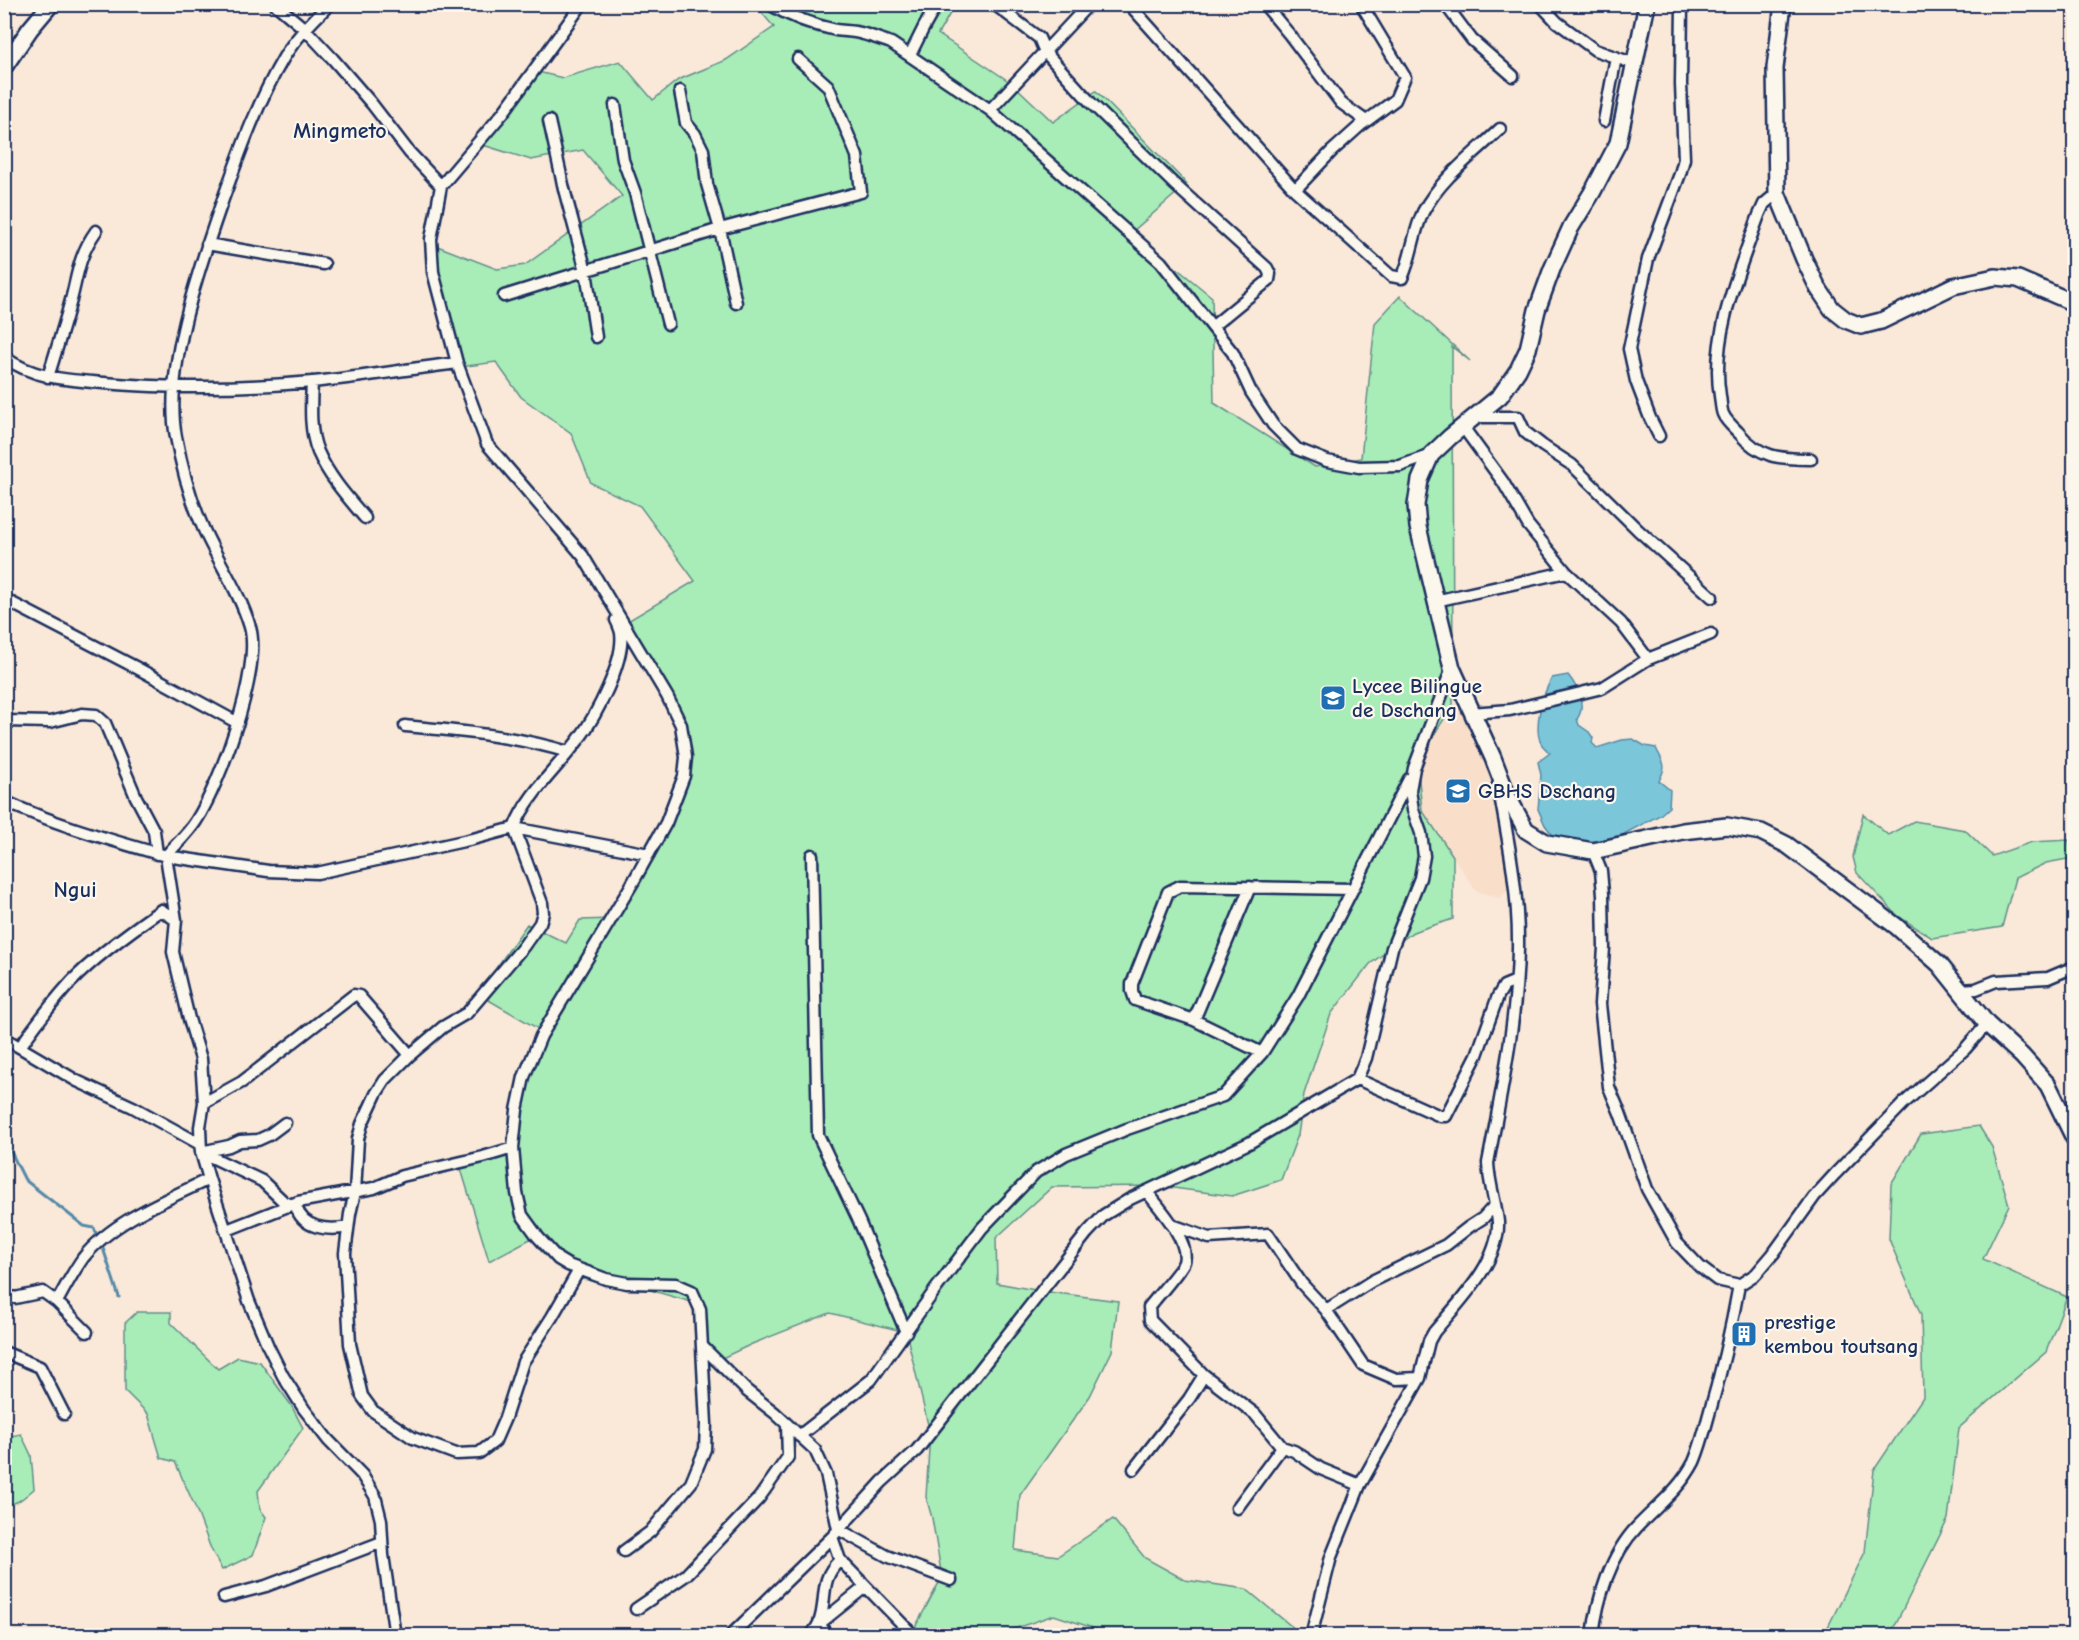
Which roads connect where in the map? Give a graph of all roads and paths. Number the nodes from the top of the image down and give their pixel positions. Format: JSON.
{"nodes":[{"id":1,"x":51,"y":4,"type":"edge"},
{"id":2,"x":275,"y":4,"type":"edge"},
{"id":3,"x":330,"y":4,"type":"edge"},
{"id":4,"x":582,"y":4,"type":"edge"},
{"id":5,"x":769,"y":4,"type":"edge"},
{"id":6,"x":937,"y":4,"type":"edge"},
{"id":7,"x":994,"y":4,"type":"edge"},
{"id":8,"x":1089,"y":4,"type":"edge"},
{"id":9,"x":1129,"y":4,"type":"edge"},
{"id":10,"x":1264,"y":4,"type":"edge"},
{"id":11,"x":1361,"y":4,"type":"edge"},
{"id":12,"x":1445,"y":4,"type":"edge"},
{"id":13,"x":1540,"y":4,"type":"edge"},
{"id":14,"x":1647,"y":4,"type":"edge"},
{"id":15,"x":1682,"y":4,"type":"edge"},
{"id":16,"x":1783,"y":4,"type":"edge"},
{"id":17,"x":305,"y":29,"type":"junction"},
{"id":18,"x":1045,"y":52,"type":"junction"},
{"id":19,"x":910,"y":55,"type":"junction"},
{"id":20,"x":1616,"y":57,"type":"junction"},
{"id":21,"x":798,"y":59,"type":"dead end"},
{"id":22,"x":1635,"y":64,"type":"junction"},
{"id":23,"x":4,"y":67,"type":"edge"},
{"id":24,"x":1514,"y":76,"type":"dead end"},
{"id":25,"x":680,"y":91,"type":"dead end"},
{"id":26,"x":615,"y":105,"type":"dead end"},
{"id":27,"x":990,"y":110,"type":"junction"},
{"id":28,"x":549,"y":121,"type":"dead end"},
{"id":29,"x":1366,"y":121,"type":"junction"},
{"id":30,"x":1604,"y":121,"type":"dead end"},
{"id":31,"x":1500,"y":129,"type":"dead end"},
{"id":32,"x":441,"y":186,"type":"junction"},
{"id":33,"x":1294,"y":190,"type":"junction"},
{"id":34,"x":1777,"y":193,"type":"junction"},
{"id":35,"x":720,"y":229,"type":"junction"},
{"id":36,"x":96,"y":231,"type":"dead end"},
{"id":37,"x":207,"y":244,"type":"junction"},
{"id":38,"x":651,"y":250,"type":"junction"},
{"id":39,"x":324,"y":264,"type":"dead end"},
{"id":40,"x":586,"y":271,"type":"junction"},
{"id":41,"x":504,"y":296,"type":"dead end"},
{"id":42,"x":736,"y":303,"type":"dead end"},
{"id":43,"x":2074,"y":303,"type":"edge"},
{"id":44,"x":668,"y":324,"type":"dead end"},
{"id":45,"x":1214,"y":326,"type":"junction"},
{"id":46,"x":596,"y":337,"type":"dead end"},
{"id":47,"x":4,"y":357,"type":"edge"},
{"id":48,"x":457,"y":363,"type":"junction"},
{"id":49,"x":48,"y":377,"type":"junction"},
{"id":50,"x":312,"y":382,"type":"junction"},
{"id":51,"x":175,"y":386,"type":"junction"},
{"id":52,"x":1469,"y":422,"type":"junction"},
{"id":53,"x":1659,"y":436,"type":"dead end"},
{"id":54,"x":1431,"y":455,"type":"junction"},
{"id":55,"x":1811,"y":459,"type":"dead end"},
{"id":56,"x":365,"y":518,"type":"dead end"},
{"id":57,"x":1566,"y":572,"type":"junction"},
{"id":58,"x":1712,"y":597,"type":"dead end"},
{"id":59,"x":4,"y":599,"type":"edge"},
{"id":60,"x":1435,"y":601,"type":"junction"},
{"id":61,"x":612,"y":606,"type":"junction"},
{"id":62,"x":1711,"y":634,"type":"dead end"},
{"id":63,"x":1647,"y":659,"type":"junction"},
{"id":64,"x":1452,"y":668,"type":"junction"},
{"id":65,"x":1472,"y":713,"type":"junction"},
{"id":66,"x":4,"y":722,"type":"edge"},
{"id":67,"x":238,"y":723,"type":"junction"},
{"id":68,"x":405,"y":726,"type":"dead end"},
{"id":69,"x":568,"y":752,"type":"junction"},
{"id":70,"x":1493,"y":758,"type":"junction"},
{"id":71,"x":1414,"y":768,"type":"junction"},
{"id":72,"x":4,"y":801,"type":"edge"},
{"id":73,"x":514,"y":828,"type":"junction"},
{"id":74,"x":1593,"y":851,"type":"junction"},
{"id":75,"x":649,"y":854,"type":"junction"},
{"id":76,"x":161,"y":855,"type":"junction"},
{"id":77,"x":812,"y":855,"type":"dead end"},
{"id":78,"x":1250,"y":887,"type":"junction"},
{"id":79,"x":1353,"y":889,"type":"junction"},
{"id":80,"x":176,"y":920,"type":"junction"},
{"id":81,"x":2074,"y":959,"type":"edge"},
{"id":82,"x":2074,"y":967,"type":"edge"},
{"id":83,"x":2063,"y":971,"type":"junction"},
{"id":84,"x":1516,"y":981,"type":"junction"},
{"id":85,"x":1960,"y":990,"type":"junction"},
{"id":86,"x":1194,"y":1020,"type":"junction"},
{"id":87,"x":1987,"y":1024,"type":"junction"},
{"id":88,"x":4,"y":1038,"type":"edge"},
{"id":89,"x":20,"y":1047,"type":"junction"},
{"id":90,"x":1262,"y":1053,"type":"junction"},
{"id":91,"x":410,"y":1055,"type":"junction"},
{"id":92,"x":1357,"y":1079,"type":"junction"},
{"id":93,"x":204,"y":1103,"type":"junction"},
{"id":94,"x":285,"y":1123,"type":"dead end"},
{"id":95,"x":2074,"y":1138,"type":"edge"},
{"id":96,"x":513,"y":1148,"type":"junction"},
{"id":97,"x":201,"y":1152,"type":"junction"},
{"id":98,"x":209,"y":1179,"type":"junction"},
{"id":99,"x":355,"y":1192,"type":"junction"},
{"id":100,"x":1146,"y":1192,"type":"junction"},
{"id":101,"x":290,"y":1205,"type":"junction"},
{"id":102,"x":1494,"y":1206,"type":"junction"},
{"id":103,"x":1172,"y":1225,"type":"junction"},
{"id":104,"x":348,"y":1227,"type":"junction"},
{"id":105,"x":226,"y":1230,"type":"junction"},
{"id":106,"x":579,"y":1270,"type":"junction"},
{"id":107,"x":1739,"y":1285,"type":"junction"},
{"id":108,"x":4,"y":1291,"type":"edge"},
{"id":109,"x":57,"y":1302,"type":"junction"},
{"id":110,"x":1326,"y":1310,"type":"junction"},
{"id":111,"x":87,"y":1332,"type":"dead end"},
{"id":112,"x":906,"y":1332,"type":"junction"},
{"id":113,"x":703,"y":1347,"type":"junction"},
{"id":114,"x":4,"y":1352,"type":"edge"},
{"id":115,"x":1204,"y":1375,"type":"junction"},
{"id":116,"x":1420,"y":1378,"type":"junction"},
{"id":117,"x":64,"y":1414,"type":"dead end"},
{"id":118,"x":787,"y":1424,"type":"junction"},
{"id":119,"x":799,"y":1436,"type":"junction"},
{"id":120,"x":1282,"y":1447,"type":"junction"},
{"id":121,"x":1134,"y":1469,"type":"dead end"},
{"id":122,"x":1360,"y":1485,"type":"junction"},
{"id":123,"x":1237,"y":1508,"type":"dead end"},
{"id":124,"x":835,"y":1533,"type":"junction"},
{"id":125,"x":382,"y":1542,"type":"junction"},
{"id":126,"x":624,"y":1551,"type":"dead end"},
{"id":127,"x":840,"y":1560,"type":"junction"},
{"id":128,"x":951,"y":1580,"type":"dead end"},
{"id":129,"x":865,"y":1587,"type":"junction"},
{"id":130,"x":224,"y":1597,"type":"dead end"},
{"id":131,"x":636,"y":1609,"type":"dead end"},
{"id":132,"x":819,"y":1624,"type":"junction"},
{"id":133,"x":395,"y":1635,"type":"edge"},
{"id":134,"x":730,"y":1635,"type":"edge"},
{"id":135,"x":811,"y":1635,"type":"edge"},
{"id":136,"x":828,"y":1635,"type":"edge"},
{"id":137,"x":914,"y":1635,"type":"edge"},
{"id":138,"x":1311,"y":1635,"type":"edge"},
{"id":139,"x":1593,"y":1635,"type":"edge"}],
"edges":[{"from":1,"to":23,"type":"street"},
{"from":2,"to":17,"type":"street"},
{"from":3,"to":17,"type":"street"},
{"from":4,"to":32,"type":"street"},
{"from":5,"to":19,"type":"street"},
{"from":6,"to":19,"type":"street"},
{"from":7,"to":18,"type":"street"},
{"from":8,"to":18,"type":"street"},
{"from":9,"to":33,"type":"street"},
{"from":10,"to":29,"type":"street"},
{"from":11,"to":29,"type":"street"},
{"from":12,"to":24,"type":"street"},
{"from":13,"to":20,"type":"street"},
{"from":14,"to":22,"type":"street"},
{"from":15,"to":53,"type":"street"},
{"from":16,"to":34,"type":"street"},
{"from":17,"to":32,"type":"street"},
{"from":17,"to":37,"type":"street"},
{"from":18,"to":27,"type":"street"},
{"from":18,"to":45,"type":"street"},
{"from":19,"to":27,"type":"street"},
{"from":20,"to":22,"type":"street"},
{"from":20,"to":30,"type":"street"},
{"from":21,"to":35,"type":"street"},
{"from":22,"to":52,"type":"street"},
{"from":25,"to":35,"type":"street"},
{"from":26,"to":38,"type":"street"},
{"from":27,"to":45,"type":"street"},
{"from":28,"to":40,"type":"street"},
{"from":29,"to":33,"type":"street"},
{"from":31,"to":33,"type":"street"},
{"from":32,"to":48,"type":"street"},
{"from":34,"to":43,"type":"street"},
{"from":34,"to":55,"type":"street"},
{"from":35,"to":38,"type":"street"},
{"from":35,"to":42,"type":"street"},
{"from":36,"to":49,"type":"street"},
{"from":37,"to":39,"type":"street"},
{"from":37,"to":51,"type":"street"},
{"from":38,"to":40,"type":"street"},
{"from":38,"to":44,"type":"street"},
{"from":40,"to":41,"type":"street"},
{"from":40,"to":46,"type":"street"},
{"from":45,"to":54,"type":"street"},
{"from":47,"to":49,"type":"street"},
{"from":48,"to":50,"type":"street"},
{"from":48,"to":61,"type":"street"},
{"from":49,"to":51,"type":"street"},
{"from":50,"to":51,"type":"street"},
{"from":50,"to":56,"type":"street"},
{"from":51,"to":67,"type":"street"},
{"from":52,"to":54,"type":"street"},
{"from":52,"to":57,"type":"street"},
{"from":52,"to":58,"type":"street"},
{"from":54,"to":60,"type":"street"},
{"from":57,"to":60,"type":"street"},
{"from":57,"to":63,"type":"street"},
{"from":59,"to":67,"type":"street"},
{"from":60,"to":64,"type":"street"},
{"from":61,"to":69,"type":"street"},
{"from":61,"to":75,"type":"street"},
{"from":62,"to":63,"type":"street"},
{"from":63,"to":65,"type":"street"},
{"from":64,"to":65,"type":"street"},
{"from":64,"to":71,"type":"street"},
{"from":65,"to":70,"type":"street"},
{"from":66,"to":76,"type":"street"},
{"from":67,"to":76,"type":"street"},
{"from":68,"to":69,"type":"street"},
{"from":69,"to":73,"type":"street"},
{"from":70,"to":74,"type":"street"},
{"from":70,"to":84,"type":"street"},
{"from":71,"to":79,"type":"street"},
{"from":71,"to":92,"type":"street"},
{"from":72,"to":76,"type":"street"},
{"from":73,"to":75,"type":"street"},
{"from":73,"to":76,"type":"street"},
{"from":73,"to":91,"type":"street"},
{"from":74,"to":85,"type":"street"},
{"from":74,"to":107,"type":"street"},
{"from":75,"to":96,"type":"street"},
{"from":76,"to":80,"type":"street"},
{"from":77,"to":112,"type":"street"},
{"from":78,"to":79,"type":"street"},
{"from":78,"to":86,"type":"street"},
{"from":78,"to":86,"type":"street"},
{"from":79,"to":90,"type":"street"},
{"from":80,"to":89,"type":"street"},
{"from":80,"to":93,"type":"street"},
{"from":81,"to":83,"type":"street"},
{"from":82,"to":83,"type":"street"},
{"from":83,"to":85,"type":"street"},
{"from":84,"to":92,"type":"street"},
{"from":84,"to":102,"type":"street"},
{"from":85,"to":87,"type":"street"},
{"from":86,"to":90,"type":"street"},
{"from":87,"to":95,"type":"street"},
{"from":87,"to":107,"type":"street"},
{"from":88,"to":89,"type":"street"},
{"from":89,"to":97,"type":"street"},
{"from":90,"to":112,"type":"street"},
{"from":91,"to":93,"type":"street"},
{"from":91,"to":99,"type":"street"},
{"from":92,"to":100,"type":"street"},
{"from":93,"to":97,"type":"street"},
{"from":94,"to":97,"type":"street"},
{"from":96,"to":99,"type":"street"},
{"from":96,"to":106,"type":"street"},
{"from":97,"to":98,"type":"street"},
{"from":97,"to":101,"type":"street"},
{"from":98,"to":105,"type":"street"},
{"from":98,"to":109,"type":"street"},
{"from":99,"to":101,"type":"street"},
{"from":99,"to":104,"type":"street"},
{"from":100,"to":103,"type":"street"},
{"from":100,"to":124,"type":"street"},
{"from":101,"to":104,"type":"street"},
{"from":101,"to":105,"type":"street"},
{"from":102,"to":110,"type":"street"},
{"from":102,"to":116,"type":"street"},
{"from":103,"to":110,"type":"street"},
{"from":103,"to":115,"type":"street"},
{"from":104,"to":106,"type":"street"},
{"from":105,"to":125,"type":"street"},
{"from":106,"to":113,"type":"street"},
{"from":107,"to":139,"type":"street"},
{"from":108,"to":109,"type":"street"},
{"from":109,"to":111,"type":"street"},
{"from":110,"to":116,"type":"street"},
{"from":112,"to":119,"type":"street"},
{"from":113,"to":118,"type":"street"},
{"from":113,"to":126,"type":"street"},
{"from":114,"to":117,"type":"street"},
{"from":115,"to":120,"type":"street"},
{"from":115,"to":121,"type":"street"},
{"from":116,"to":122,"type":"street"},
{"from":118,"to":119,"type":"street"},
{"from":118,"to":131,"type":"street"},
{"from":119,"to":124,"type":"street"},
{"from":120,"to":122,"type":"street"},
{"from":120,"to":123,"type":"street"},
{"from":122,"to":138,"type":"street"},
{"from":124,"to":127,"type":"street"},
{"from":124,"to":128,"type":"street"},
{"from":124,"to":134,"type":"street"},
{"from":125,"to":130,"type":"street"},
{"from":125,"to":133,"type":"street"},
{"from":127,"to":129,"type":"street"},
{"from":127,"to":132,"type":"street"},
{"from":129,"to":132,"type":"street"},
{"from":129,"to":137,"type":"street"},
{"from":132,"to":135,"type":"street"},
{"from":132,"to":136,"type":"street"}]}
